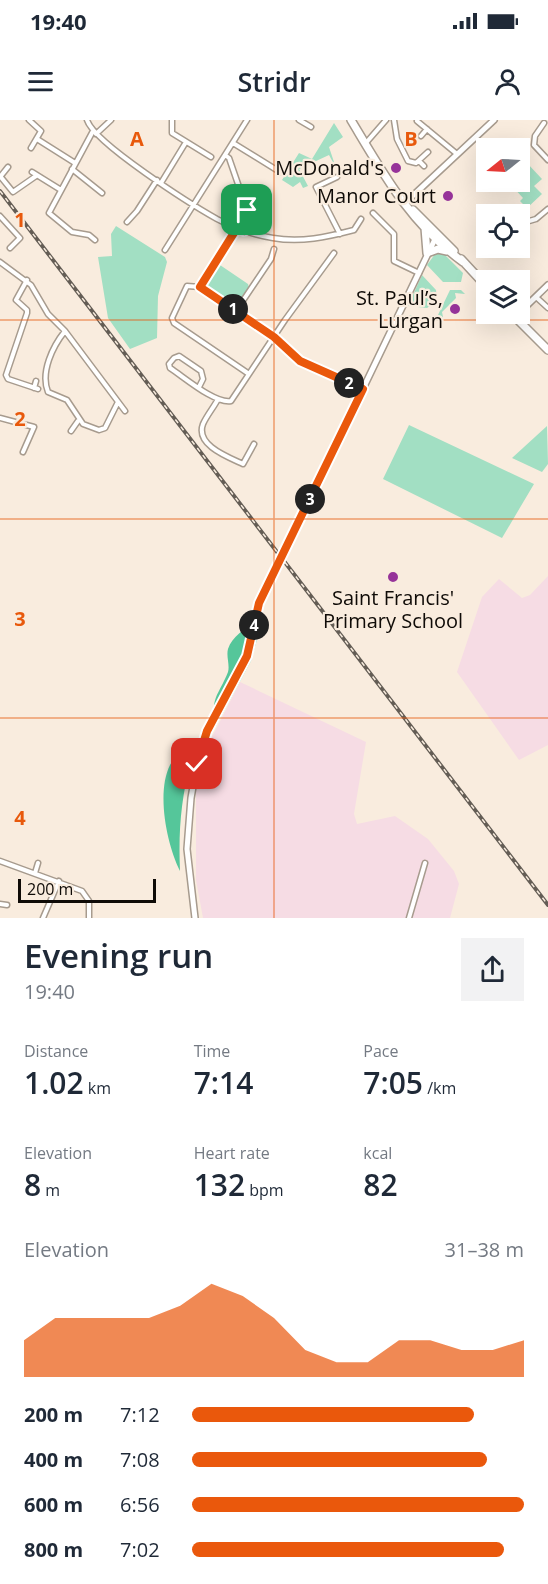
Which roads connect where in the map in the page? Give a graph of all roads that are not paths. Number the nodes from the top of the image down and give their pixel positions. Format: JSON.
{"nodes":[{"id":1,"x":29,"y":120,"type":"edge"},
{"id":2,"x":87,"y":120,"type":"edge"},
{"id":3,"x":111,"y":120,"type":"edge"},
{"id":4,"x":172,"y":120,"type":"edge"},
{"id":5,"x":247,"y":120,"type":"edge"},
{"id":6,"x":299,"y":120,"type":"edge"},
{"id":7,"x":351,"y":120,"type":"edge"},
{"id":8,"x":394,"y":120,"type":"edge"},
{"id":9,"x":494,"y":120,"type":"edge"},
{"id":10,"x":384,"y":121,"type":"edge"},
{"id":11,"x":417,"y":121,"type":"edge"},
{"id":12,"x":544,"y":123,"type":"dead end"},
{"id":13,"x":311,"y":127,"type":"dead end"},
{"id":14,"x":428,"y":129,"type":"junction"},
{"id":15,"x":95,"y":132,"type":"junction"},
{"id":16,"x":421,"y":136,"type":"dead end"},
{"id":17,"x":37,"y":139,"type":"junction"},
{"id":18,"x":186,"y":142,"type":"junction"},
{"id":19,"x":232,"y":143,"type":"junction"},
{"id":20,"x":365,"y":144,"type":"junction"},
{"id":21,"x":31,"y":147,"type":"dead end"},
{"id":22,"x":428,"y":152,"type":"dead end"},
{"id":23,"x":457,"y":154,"type":"junction"},
{"id":24,"x":225,"y":155,"type":"junction"},
{"id":25,"x":210,"y":157,"type":"dead end"},
{"id":26,"x":548,"y":160,"type":"edge"},
{"id":27,"x":419,"y":161,"type":"junction"},
{"id":28,"x":75,"y":163,"type":"junction"},
{"id":29,"x":424,"y":166,"type":"dead end"},
{"id":30,"x":8,"y":167,"type":"dead end"},
{"id":31,"x":72,"y":169,"type":"junction"},
{"id":32,"x":280,"y":172,"type":"dead end"},
{"id":33,"x":0,"y":177,"type":"edge"},
{"id":34,"x":337,"y":177,"type":"dead end"},
{"id":35,"x":159,"y":182,"type":"junction"},
{"id":36,"x":61,"y":190,"type":"junction"},
{"id":37,"x":102,"y":193,"type":"dead end"},
{"id":38,"x":194,"y":204,"type":"junction"},
{"id":39,"x":406,"y":204,"type":"junction"},
{"id":40,"x":548,"y":209,"type":"edge"},
{"id":41,"x":373,"y":215,"type":"dead end"},
{"id":42,"x":0,"y":216,"type":"edge"},
{"id":43,"x":361,"y":219,"type":"dead end"},
{"id":44,"x":530,"y":221,"type":"edge"},
{"id":45,"x":127,"y":222,"type":"dead end"},
{"id":46,"x":237,"y":228,"type":"junction"},
{"id":47,"x":425,"y":228,"type":"junction"},
{"id":48,"x":244,"y":231,"type":"junction"},
{"id":49,"x":340,"y":234,"type":"junction"},
{"id":50,"x":437,"y":236,"type":"junction"},
{"id":51,"x":94,"y":240,"type":"dead end"},
{"id":52,"x":10,"y":248,"type":"dead end"},
{"id":53,"x":274,"y":249,"type":"dead end"},
{"id":54,"x":165,"y":250,"type":"dead end"},
{"id":55,"x":450,"y":252,"type":"junction"},
{"id":56,"x":427,"y":253,"type":"junction"},
{"id":57,"x":334,"y":254,"type":"dead end"},
{"id":58,"x":0,"y":262,"type":"edge"},
{"id":59,"x":463,"y":262,"type":"junction"},
{"id":60,"x":419,"y":273,"type":"junction"},
{"id":61,"x":476,"y":276,"type":"edge"},
{"id":62,"x":27,"y":280,"type":"junction"},
{"id":63,"x":548,"y":285,"type":"edge"},
{"id":64,"x":200,"y":287,"type":"junction"},
{"id":65,"x":536,"y":296,"type":"junction"},
{"id":66,"x":530,"y":301,"type":"edge"},
{"id":67,"x":548,"y":308,"type":"edge"},
{"id":68,"x":236,"y":311,"type":"junction"},
{"id":69,"x":525,"y":324,"type":"edge"},
{"id":70,"x":65,"y":331,"type":"junction"},
{"id":71,"x":274,"y":337,"type":"junction"},
{"id":72,"x":548,"y":350,"type":"edge"},
{"id":73,"x":249,"y":374,"type":"junction"},
{"id":74,"x":36,"y":381,"type":"dead end"},
{"id":75,"x":199,"y":387,"type":"junction"},
{"id":76,"x":363,"y":389,"type":"junction"},
{"id":77,"x":218,"y":399,"type":"junction"},
{"id":78,"x":118,"y":402,"type":"junction"},
{"id":79,"x":125,"y":411,"type":"dead end"},
{"id":80,"x":0,"y":418,"type":"edge"},
{"id":81,"x":78,"y":421,"type":"junction"},
{"id":82,"x":70,"y":431,"type":"dead end"},
{"id":83,"x":254,"y":444,"type":"dead end"},
{"id":84,"x":23,"y":452,"type":"dead end"},
{"id":85,"x":0,"y":861,"type":"edge"},
{"id":86,"x":38,"y":863,"type":"dead end"},
{"id":87,"x":425,"y":863,"type":"dead end"},
{"id":88,"x":35,"y":873,"type":"junction"},
{"id":89,"x":59,"y":881,"type":"junction"},
{"id":90,"x":0,"y":904,"type":"edge"},
{"id":91,"x":7,"y":905,"type":"dead end"},
{"id":92,"x":43,"y":918,"type":"edge"},
{"id":93,"x":89,"y":918,"type":"edge"},
{"id":94,"x":195,"y":918,"type":"edge"},
{"id":95,"x":410,"y":918,"type":"edge"}],
"edges":[{"from":1,"to":17,"type":"street"},
{"from":2,"to":15,"type":"street"},
{"from":3,"to":15,"type":"street"},
{"from":4,"to":18,"type":"street"},
{"from":5,"to":19,"type":"street"},
{"from":6,"to":13,"type":"street"},
{"from":7,"to":20,"type":"highway"},
{"from":8,"to":27,"type":"street"},
{"from":9,"to":23,"type":"main road"},
{"from":10,"to":20,"type":"street"},
{"from":11,"to":14,"type":"street"},
{"from":12,"to":26,"type":"street"},
{"from":14,"to":16,"type":"street"},
{"from":14,"to":23,"type":"street"},
{"from":15,"to":28,"type":"street"},
{"from":15,"to":35,"type":"street"},
{"from":17,"to":21,"type":"street"},
{"from":17,"to":28,"type":"street"},
{"from":18,"to":25,"type":"street"},
{"from":18,"to":35,"type":"street"},
{"from":19,"to":24,"type":"street"},
{"from":19,"to":32,"type":"street"},
{"from":20,"to":39,"type":"highway"},
{"from":22,"to":27,"type":"street"},
{"from":23,"to":39,"type":"main road"},
{"from":24,"to":38,"type":"street"},
{"from":24,"to":48,"type":"street"},
{"from":27,"to":29,"type":"street"},
{"from":28,"to":31,"type":"street"},
{"from":30,"to":33,"type":"street"},
{"from":31,"to":36,"type":"street"},
{"from":31,"to":37,"type":"street"},
{"from":33,"to":36,"type":"street"},
{"from":34,"to":49,"type":"street"},
{"from":35,"to":38,"type":"street"},
{"from":35,"to":45,"type":"street"},
{"from":36,"to":51,"type":"street"},
{"from":38,"to":46,"type":"street"},
{"from":38,"to":54,"type":"street"},
{"from":39,"to":47,"type":"highway"},
{"from":39,"to":50,"type":"highway"},
{"from":40,"to":44,"type":"street"},
{"from":41,"to":60,"type":"street"},
{"from":42,"to":52,"type":"street"},
{"from":43,"to":49,"type":"street"},
{"from":46,"to":48,"type":"street"},
{"from":46,"to":64,"type":"street"},
{"from":47,"to":50,"type":"highway"},
{"from":47,"to":56,"type":"highway"},
{"from":48,"to":49,"type":"street"},
{"from":50,"to":55,"type":"highway"},
{"from":50,"to":56,"type":"main road"},
{"from":50,"to":59,"type":"highway"},
{"from":53,"to":68,"type":"street"},
{"from":55,"to":56,"type":"highway"},
{"from":55,"to":59,"type":"highway"},
{"from":56,"to":60,"type":"main road"},
{"from":57,"to":71,"type":"street"},
{"from":58,"to":62,"type":"street"},
{"from":59,"to":61,"type":"highway"},
{"from":60,"to":76,"type":"main road"},
{"from":62,"to":70,"type":"street"},
{"from":62,"to":74,"type":"street"},
{"from":63,"to":65,"type":"main road"},
{"from":64,"to":68,"type":"street"},
{"from":64,"to":73,"type":"street"},
{"from":65,"to":66,"type":"main road"},
{"from":65,"to":67,"type":"street"},
{"from":68,"to":71,"type":"street"},
{"from":69,"to":72,"type":"highway"},
{"from":70,"to":78,"type":"street"},
{"from":70,"to":81,"type":"street"},
{"from":71,"to":73,"type":"street"},
{"from":71,"to":76,"type":"street"},
{"from":73,"to":77,"type":"street"},
{"from":75,"to":75,"type":"street"},
{"from":75,"to":77,"type":"street"},
{"from":76,"to":94,"type":"main road","bridge":true},
{"from":77,"to":83,"type":"street"},
{"from":78,"to":79,"type":"street"},
{"from":78,"to":81,"type":"street"},
{"from":80,"to":84,"type":"street"},
{"from":81,"to":82,"type":"street"},
{"from":85,"to":88,"type":"street"},
{"from":86,"to":88,"type":"street"},
{"from":87,"to":95,"type":"street"},
{"from":88,"to":89,"type":"street"},
{"from":89,"to":92,"type":"street"},
{"from":89,"to":93,"type":"street"},
{"from":90,"to":91,"type":"street"}]}
